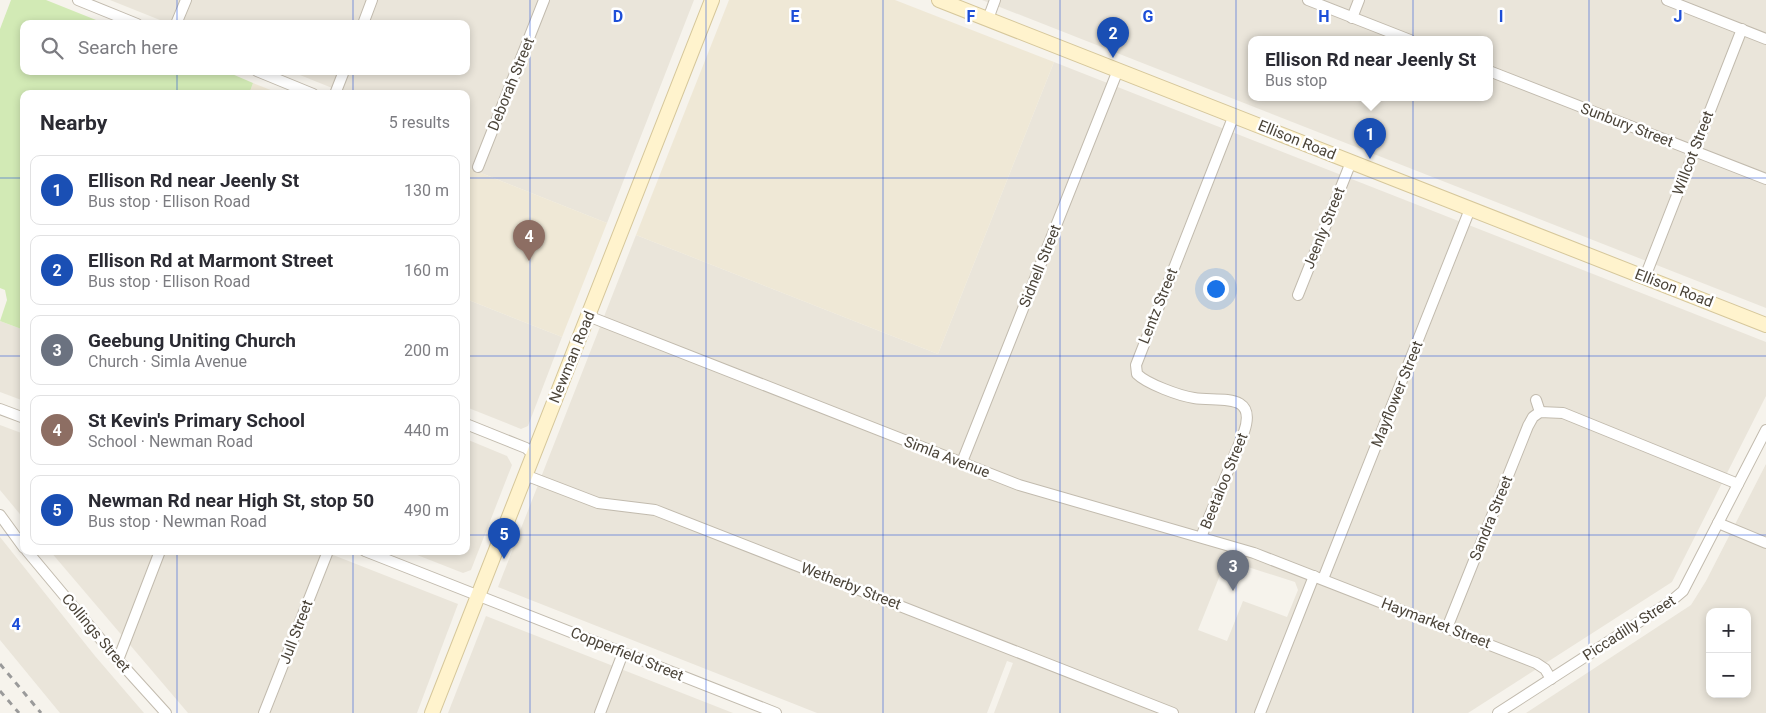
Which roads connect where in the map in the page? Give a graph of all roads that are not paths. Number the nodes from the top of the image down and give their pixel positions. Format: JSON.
{"nodes":[{"id":1,"x":78,"y":0,"type":"edge"},
{"id":2,"x":186,"y":0,"type":"edge"},
{"id":3,"x":372,"y":0,"type":"edge"},
{"id":4,"x":544,"y":0,"type":"edge"},
{"id":5,"x":712,"y":0,"type":"edge"},
{"id":6,"x":939,"y":0,"type":"edge"},
{"id":7,"x":995,"y":0,"type":"edge"},
{"id":8,"x":1308,"y":0,"type":"edge"},
{"id":9,"x":1359,"y":0,"type":"edge"},
{"id":10,"x":1667,"y":0,"type":"edge"},
{"id":11,"x":1352,"y":18,"type":"junction"},
{"id":12,"x":988,"y":19,"type":"junction"},
{"id":13,"x":128,"y":20,"type":"edge"},
{"id":14,"x":178,"y":20,"type":"edge"},
{"id":15,"x":364,"y":20,"type":"edge"},
{"id":16,"x":1742,"y":29,"type":"junction"},
{"id":17,"x":1399,"y":36,"type":"edge"},
{"id":18,"x":1766,"y":39,"type":"edge"},
{"id":19,"x":1118,"y":70,"type":"junction"},
{"id":20,"x":1493,"y":73,"type":"edge"},
{"id":21,"x":267,"y":75,"type":"edge"},
{"id":22,"x":342,"y":75,"type":"edge"},
{"id":23,"x":303,"y":90,"type":"edge"},
{"id":24,"x":337,"y":90,"type":"edge"},
{"id":25,"x":1234,"y":116,"type":"junction"},
{"id":26,"x":1694,"y":151,"type":"junction"},
{"id":27,"x":1351,"y":162,"type":"junction"},
{"id":28,"x":478,"y":167,"type":"dead end"},
{"id":29,"x":1766,"y":180,"type":"edge"},
{"id":30,"x":1470,"y":209,"type":"junction"},
{"id":31,"x":1645,"y":277,"type":"junction"},
{"id":32,"x":1298,"y":295,"type":"dead end"},
{"id":33,"x":588,"y":316,"type":"junction"},
{"id":34,"x":1766,"y":324,"type":"edge"},
{"id":35,"x":1536,"y":400,"type":"dead end"},
{"id":36,"x":0,"y":409,"type":"edge"},
{"id":37,"x":1540,"y":412,"type":"junction"},
{"id":38,"x":20,"y":416,"type":"edge"},
{"id":39,"x":1247,"y":425,"type":"joint"},
{"id":40,"x":470,"y":426,"type":"edge"},
{"id":41,"x":1766,"y":430,"type":"edge"},
{"id":42,"x":534,"y":455,"type":"junction"},
{"id":43,"x":962,"y":462,"type":"junction"},
{"id":44,"x":525,"y":475,"type":"junction"},
{"id":45,"x":1738,"y":484,"type":"junction"},
{"id":46,"x":0,"y":515,"type":"edge"},
{"id":47,"x":1718,"y":523,"type":"junction"},
{"id":48,"x":1200,"y":537,"type":"junction"},
{"id":49,"x":20,"y":542,"type":"edge"},
{"id":50,"x":1766,"y":543,"type":"edge"},
{"id":51,"x":30,"y":555,"type":"edge"},
{"id":52,"x":158,"y":555,"type":"edge"},
{"id":53,"x":326,"y":555,"type":"edge"},
{"id":54,"x":375,"y":555,"type":"edge"},
{"id":55,"x":1319,"y":577,"type":"junction"},
{"id":56,"x":477,"y":595,"type":"junction"},
{"id":57,"x":1447,"y":628,"type":"junction"},
{"id":58,"x":623,"y":653,"type":"junction"},
{"id":59,"x":118,"y":660,"type":"junction"},
{"id":60,"x":1551,"y":679,"type":"junction"},
{"id":61,"x":772,"y":712,"type":"edge"},
{"id":62,"x":166,"y":713,"type":"edge"},
{"id":63,"x":264,"y":713,"type":"edge"},
{"id":64,"x":432,"y":713,"type":"edge"},
{"id":65,"x":600,"y":713,"type":"edge"},
{"id":66,"x":1173,"y":713,"type":"edge"},
{"id":67,"x":1260,"y":713,"type":"edge"},
{"id":68,"x":1498,"y":713,"type":"edge"}],
"edges":[{"from":1,"to":13,"type":"street"},
{"from":2,"to":14,"type":"street"},
{"from":3,"to":15,"type":"street"},
{"from":4,"to":28,"type":"street","name":"Deborah Street"},
{"from":5,"to":33,"type":"street","name":"Newman Road"},
{"from":6,"to":12,"type":"street","name":"Ellison Road"},
{"from":7,"to":12,"type":"street"},
{"from":8,"to":11,"type":"street"},
{"from":9,"to":11,"type":"street"},
{"from":10,"to":16,"type":"street"},
{"from":11,"to":17,"type":"street"},
{"from":12,"to":19,"type":"street","name":"Ellison Road"},
{"from":16,"to":18,"type":"street"},
{"from":16,"to":26,"type":"street","name":"Willcot Street"},
{"from":19,"to":25,"type":"street","name":"Ellison Road"},
{"from":19,"to":43,"type":"street","name":"Sidnell Street"},
{"from":20,"to":26,"type":"street","name":"Sunbury Street"},
{"from":21,"to":23,"type":"street"},
{"from":22,"to":24,"type":"street"},
{"from":25,"to":27,"type":"street","name":"Ellison Road"},
{"from":25,"to":39,"type":"street","name":"Lentz Street"},
{"from":26,"to":29,"type":"street","name":"Sunbury Street"},
{"from":26,"to":31,"type":"street","name":"Willcot Street"},
{"from":27,"to":30,"type":"street","name":"Ellison Road"},
{"from":27,"to":32,"type":"street","name":"Jeenly Street"},
{"from":30,"to":31,"type":"street","name":"Ellison Road"},
{"from":30,"to":55,"type":"street","name":"Mayflower Street"},
{"from":31,"to":34,"type":"street","name":"Ellison Road"},
{"from":33,"to":42,"type":"street","name":"Newman Road"},
{"from":33,"to":43,"type":"street","name":"Simla Avenue"},
{"from":35,"to":37,"type":"street"},
{"from":36,"to":38,"type":"street"},
{"from":37,"to":45,"type":"street"},
{"from":37,"to":57,"type":"street","name":"Sandra Street"},
{"from":39,"to":48,"type":"street","name":"Beetaloo Street"},
{"from":40,"to":42,"type":"street"},
{"from":41,"to":45,"type":"street","name":"Piccadilly Street"},
{"from":42,"to":44,"type":"street","name":"Newman Road"},
{"from":43,"to":48,"type":"street","name":"Simla Avenue"},
{"from":44,"to":56,"type":"street","name":"Newman Road"},
{"from":44,"to":66,"type":"street","name":"Wetherby Street"},
{"from":45,"to":47,"type":"street","name":"Piccadilly Street"},
{"from":46,"to":49,"type":"street"},
{"from":47,"to":50,"type":"street"},
{"from":47,"to":60,"type":"street","name":"Piccadilly Street"},
{"from":48,"to":55,"type":"street","name":"Simla Avenue"},
{"from":51,"to":59,"type":"street","name":"Collings Street"},
{"from":52,"to":59,"type":"street"},
{"from":53,"to":63,"type":"street","name":"Jull Street"},
{"from":54,"to":56,"type":"street","name":"Copperfield Street"},
{"from":55,"to":57,"type":"street","name":"Haymarket Street"},
{"from":55,"to":67,"type":"street","name":"Mayflower Street"},
{"from":56,"to":58,"type":"street","name":"Copperfield Street"},
{"from":56,"to":64,"type":"street","name":"Newman Road"},
{"from":57,"to":60,"type":"street","name":"Haymarket Street"},
{"from":58,"to":61,"type":"street","name":"Copperfield Street"},
{"from":58,"to":65,"type":"street"},
{"from":59,"to":62,"type":"street","name":"Collings Street"},
{"from":60,"to":68,"type":"street","name":"Piccadilly Street"}]}
